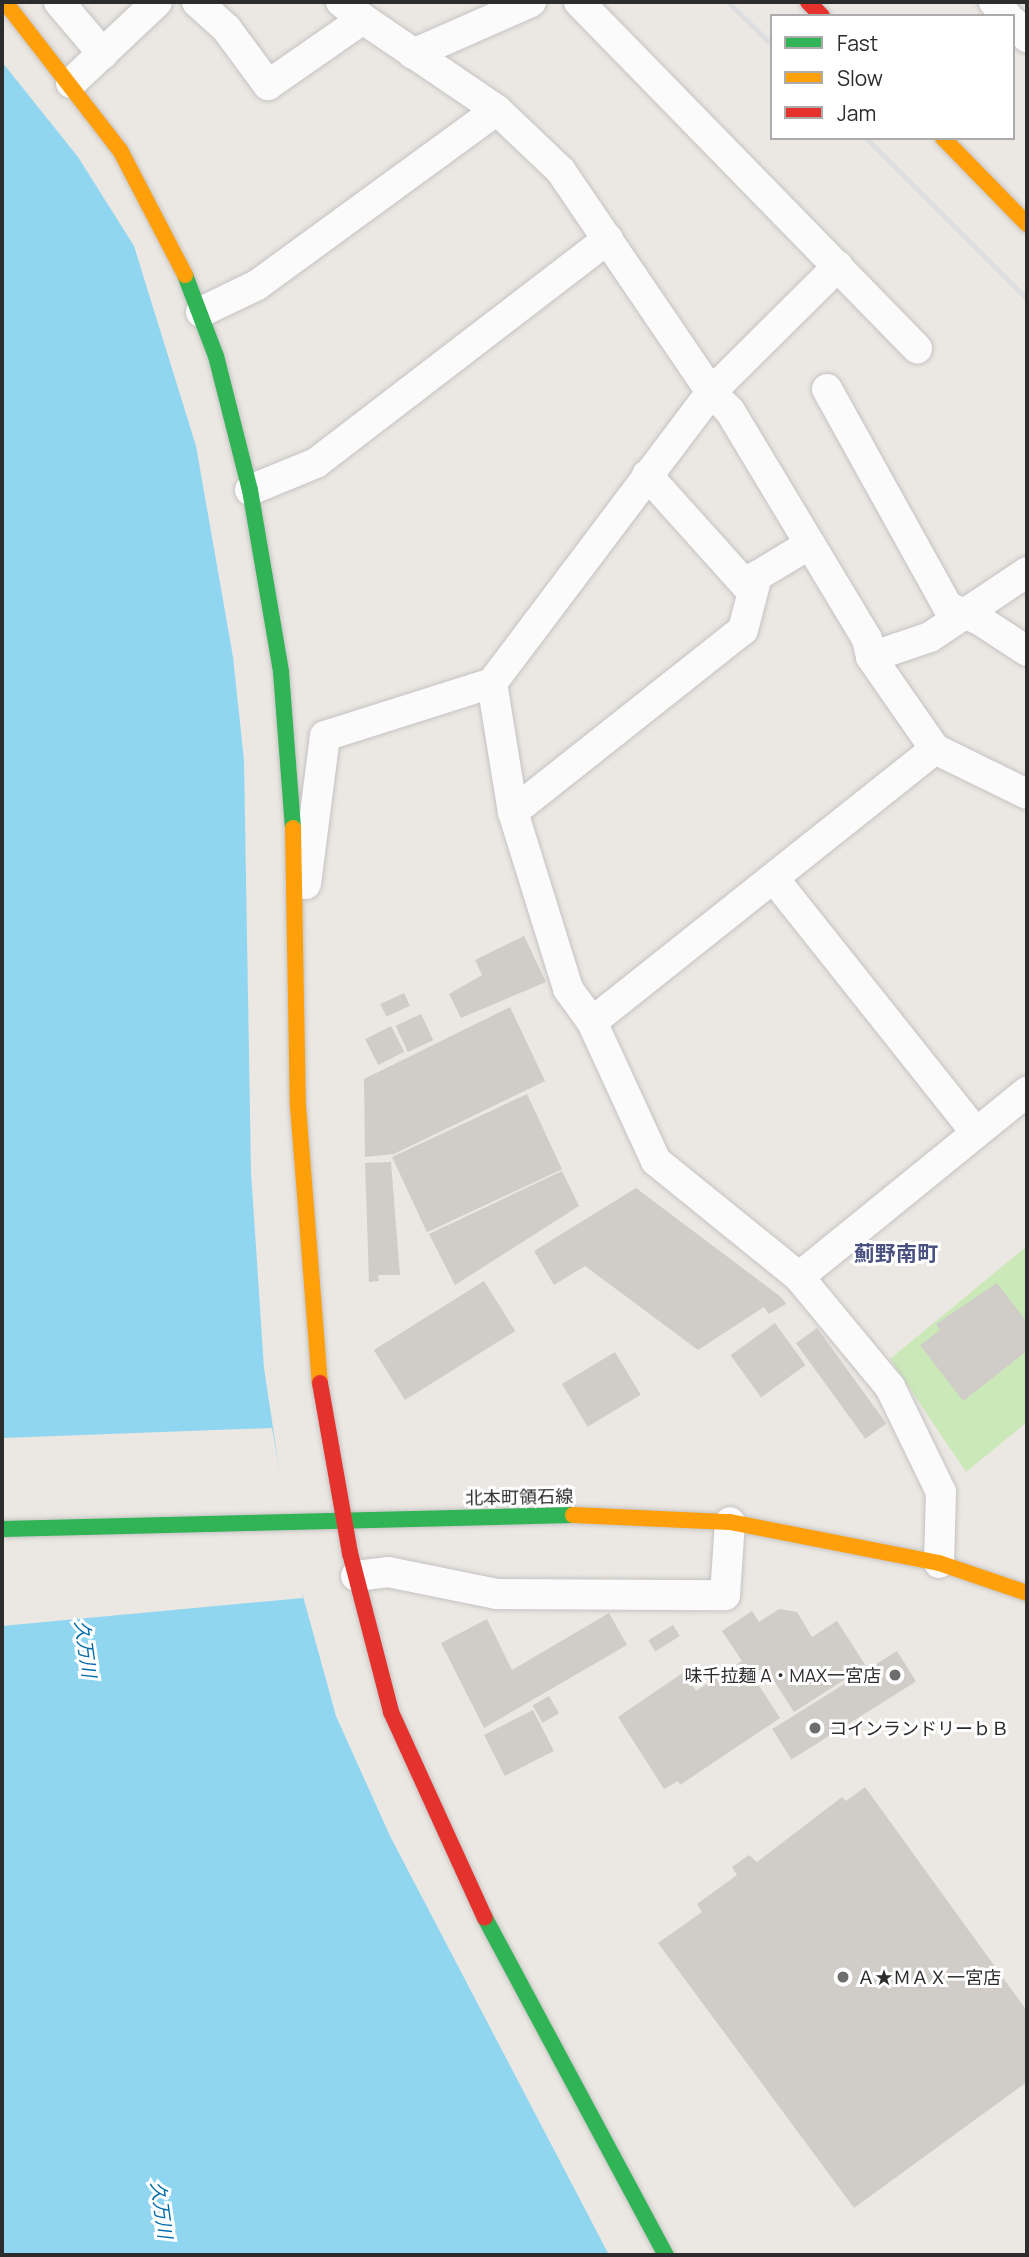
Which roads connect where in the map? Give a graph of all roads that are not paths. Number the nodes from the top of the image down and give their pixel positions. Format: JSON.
{"nodes":[{"id":1,"x":5,"y":2,"type":"edge"},
{"id":2,"x":59,"y":2,"type":"edge"},
{"id":3,"x":157,"y":2,"type":"edge"},
{"id":4,"x":197,"y":2,"type":"edge"},
{"id":5,"x":531,"y":2,"type":"edge"},
{"id":6,"x":579,"y":2,"type":"edge"},
{"id":7,"x":352,"y":10,"type":"edge"},
{"id":8,"x":1015,"y":24,"type":"edge"},
{"id":9,"x":1027,"y":37,"type":"edge"},
{"id":10,"x":103,"y":54,"type":"junction"},
{"id":11,"x":413,"y":54,"type":"junction"},
{"id":12,"x":71,"y":83,"type":"junction"},
{"id":13,"x":497,"y":110,"type":"junction"},
{"id":14,"x":945,"y":140,"type":"edge"},
{"id":15,"x":1027,"y":224,"type":"edge"},
{"id":16,"x":608,"y":239,"type":"junction"},
{"id":17,"x":838,"y":266,"type":"junction"},
{"id":18,"x":207,"y":308,"type":"junction"},
{"id":19,"x":917,"y":348,"type":"dead end"},
{"id":20,"x":827,"y":389,"type":"dead end"},
{"id":21,"x":711,"y":392,"type":"junction"},
{"id":22,"x":647,"y":475,"type":"junction"},
{"id":23,"x":257,"y":488,"type":"junction"},
{"id":24,"x":810,"y":544,"type":"junction"},
{"id":25,"x":1027,"y":572,"type":"edge"},
{"id":26,"x":752,"y":592,"type":"junction"},
{"id":27,"x":963,"y":615,"type":"junction"},
{"id":28,"x":1027,"y":651,"type":"edge"},
{"id":29,"x":871,"y":657,"type":"junction"},
{"id":30,"x":492,"y":684,"type":"junction"},
{"id":31,"x":935,"y":749,"type":"junction"},
{"id":32,"x":1027,"y":794,"type":"edge"},
{"id":33,"x":513,"y":813,"type":"junction"},
{"id":34,"x":775,"y":880,"type":"junction"},
{"id":35,"x":295,"y":888,"type":"junction"},
{"id":36,"x":592,"y":1022,"type":"junction"},
{"id":37,"x":1027,"y":1092,"type":"edge"},
{"id":38,"x":976,"y":1133,"type":"junction"},
{"id":39,"x":799,"y":1278,"type":"junction"},
{"id":40,"x":344,"y":1517,"type":"junction"},
{"id":41,"x":730,"y":1522,"type":"junction"},
{"id":42,"x":2,"y":1529,"type":"edge"},
{"id":43,"x":939,"y":1563,"type":"junction"},
{"id":44,"x":356,"y":1576,"type":"junction"},
{"id":45,"x":1027,"y":1592,"type":"edge"},
{"id":46,"x":666,"y":2255,"type":"edge"}],
"edges":[{"from":1,"to":12,"type":"street"},
{"from":2,"to":10,"type":"street"},
{"from":3,"to":10,"type":"street"},
{"from":4,"to":7,"type":"street"},
{"from":5,"to":11,"type":"street"},
{"from":6,"to":17,"type":"street"},
{"from":7,"to":11,"type":"street"},
{"from":8,"to":9,"type":"street"},
{"from":10,"to":12,"type":"street"},
{"from":11,"to":13,"type":"street"},
{"from":12,"to":18,"type":"street"},
{"from":13,"to":16,"type":"street"},
{"from":13,"to":18,"type":"street"},
{"from":14,"to":15,"type":"street"},
{"from":16,"to":21,"type":"street"},
{"from":16,"to":23,"type":"street"},
{"from":17,"to":19,"type":"street"},
{"from":17,"to":21,"type":"street"},
{"from":18,"to":23,"type":"street"},
{"from":20,"to":27,"type":"street"},
{"from":21,"to":22,"type":"street"},
{"from":21,"to":24,"type":"street"},
{"from":22,"to":26,"type":"street"},
{"from":22,"to":30,"type":"street"},
{"from":23,"to":35,"type":"street"},
{"from":24,"to":26,"type":"street"},
{"from":24,"to":29,"type":"street"},
{"from":25,"to":27,"type":"street"},
{"from":26,"to":33,"type":"street"},
{"from":27,"to":28,"type":"street"},
{"from":27,"to":29,"type":"street"},
{"from":29,"to":31,"type":"street"},
{"from":30,"to":33,"type":"street"},
{"from":30,"to":35,"type":"street"},
{"from":31,"to":32,"type":"street"},
{"from":31,"to":34,"type":"street"},
{"from":33,"to":36,"type":"street"},
{"from":34,"to":36,"type":"street"},
{"from":34,"to":38,"type":"street"},
{"from":35,"to":40,"type":"street"},
{"from":36,"to":39,"type":"street"},
{"from":37,"to":38,"type":"street"},
{"from":38,"to":39,"type":"street"},
{"from":39,"to":43,"type":"street"},
{"from":40,"to":41,"type":"street","name":"北本町領石線"},
{"from":40,"to":42,"type":"street","name":"北本町領石線"},
{"from":40,"to":44,"type":"street"},
{"from":41,"to":43,"type":"street","name":"北本町領石線"},
{"from":41,"to":44,"type":"street"},
{"from":43,"to":45,"type":"street","name":"北本町領石線"},
{"from":44,"to":46,"type":"street"}]}
